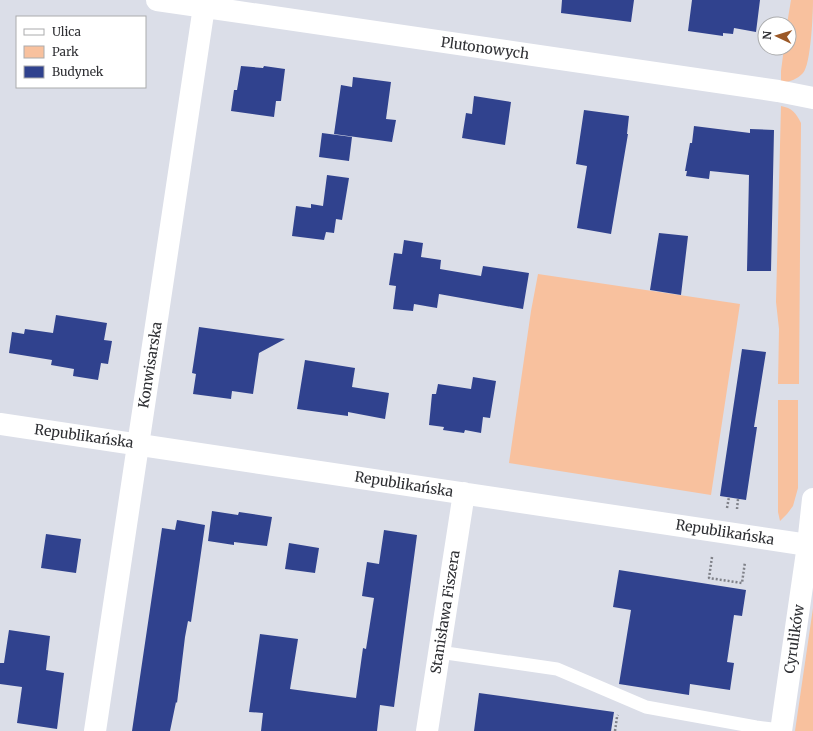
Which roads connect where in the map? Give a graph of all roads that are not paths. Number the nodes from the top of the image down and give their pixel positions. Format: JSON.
{"nodes":[{"id":1,"x":157,"y":0,"type":"edge"},
{"id":2,"x":205,"y":3,"type":"edge"},
{"id":3,"x":813,"y":98,"type":"edge"},
{"id":4,"x":0,"y":424,"type":"edge"},
{"id":5,"x":139,"y":444,"type":"junction"},
{"id":6,"x":464,"y":493,"type":"junction"},
{"id":7,"x":813,"y":499,"type":"edge"},
{"id":8,"x":808,"y":545,"type":"junction"},
{"id":9,"x":439,"y":652,"type":"junction"},
{"id":10,"x":781,"y":730,"type":"edge"},
{"id":11,"x":95,"y":731,"type":"edge"},
{"id":12,"x":427,"y":731,"type":"edge"}],
"edges":[{"from":1,"to":2,"type":"street","name":"Plutonowych"},
{"from":2,"to":3,"type":"street","name":"Plutonowych"},
{"from":2,"to":5,"type":"street","name":"Konwisarska"},
{"from":4,"to":5,"type":"street","name":"Republikańska"},
{"from":5,"to":6,"type":"street","name":"Republikańska"},
{"from":5,"to":11,"type":"street","name":"Konwisarska"},
{"from":6,"to":8,"type":"street","name":"Republikańska"},
{"from":6,"to":9,"type":"street","name":"Stanisława Fiszera"},
{"from":7,"to":8,"type":"street","name":"Cyrulików"},
{"from":8,"to":10,"type":"street","name":"Cyrulików"},
{"from":9,"to":10,"type":"lane"},
{"from":9,"to":12,"type":"street","name":"Stanisława Fiszera"}]}
